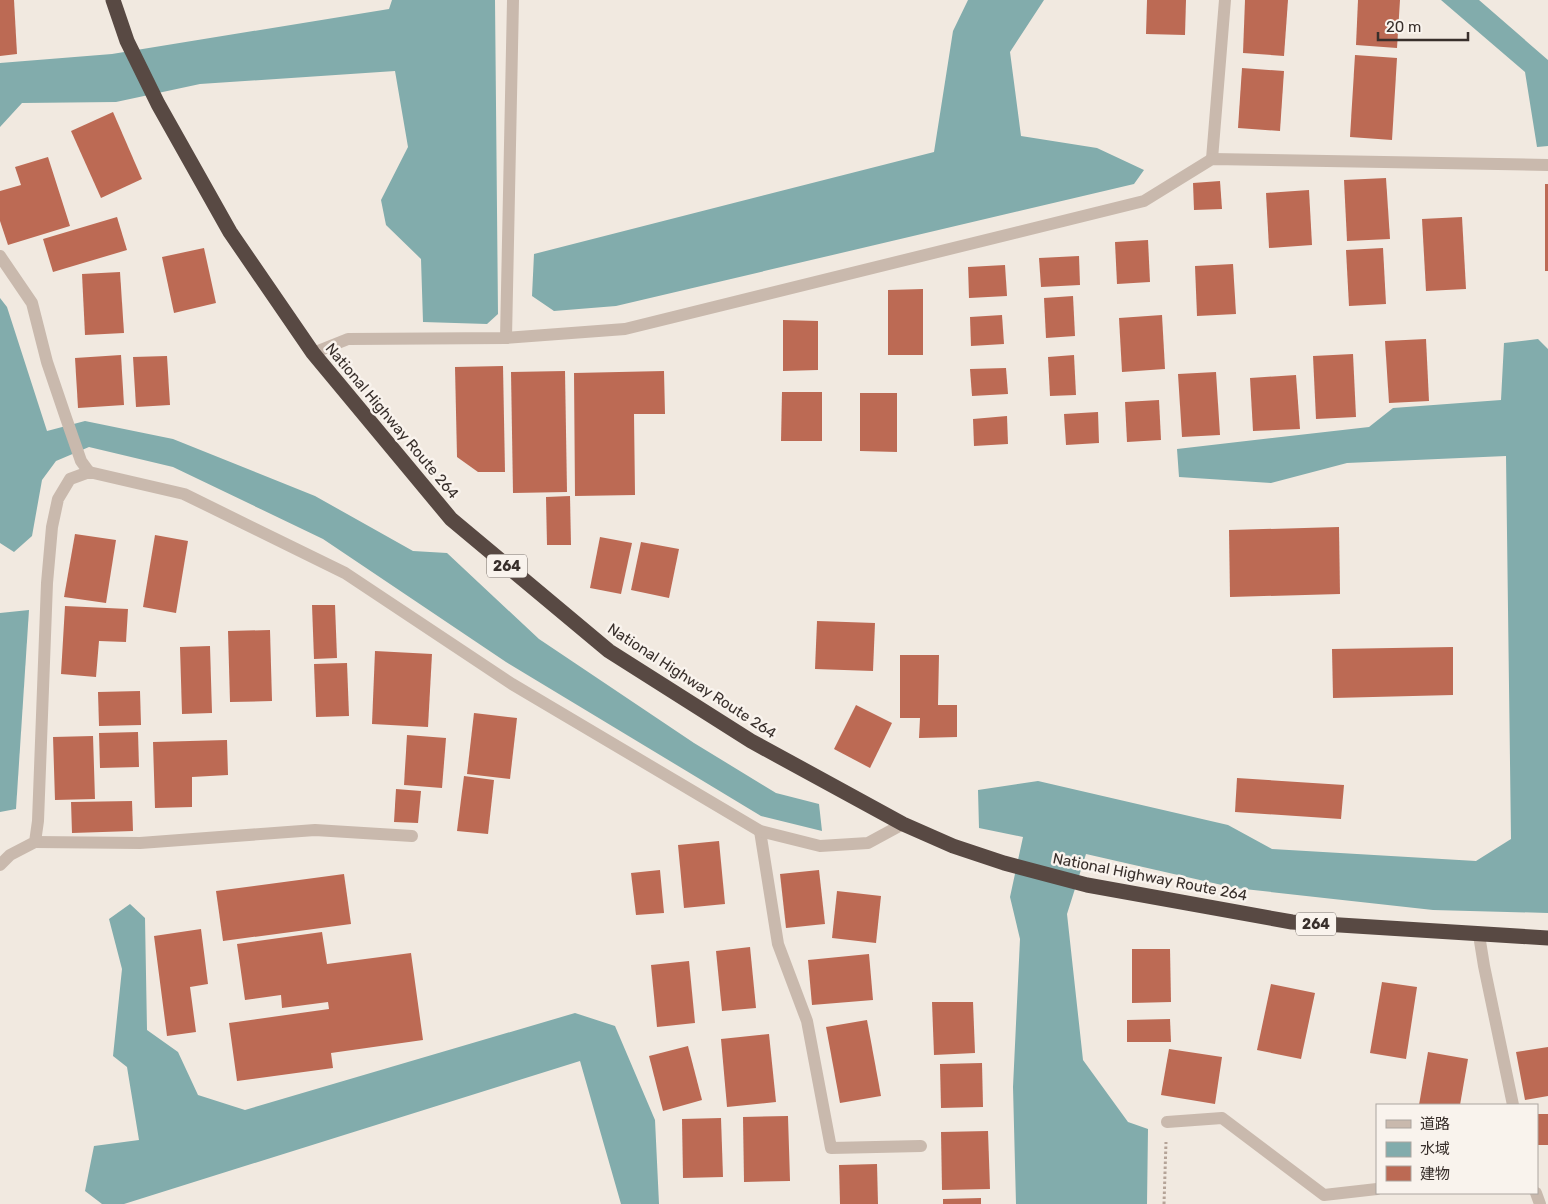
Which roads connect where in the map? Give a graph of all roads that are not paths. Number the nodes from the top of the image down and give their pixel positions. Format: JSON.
{"nodes":[{"id":1,"x":113,"y":0,"type":"edge"},
{"id":2,"x":513,"y":0,"type":"edge"},
{"id":3,"x":1225,"y":0,"type":"edge"},
{"id":4,"x":1212,"y":159,"type":"junction"},
{"id":5,"x":1548,"y":165,"type":"edge"},
{"id":6,"x":0,"y":256,"type":"edge"},
{"id":7,"x":506,"y":338,"type":"junction"},
{"id":8,"x":313,"y":353,"type":"junction"},
{"id":9,"x":89,"y":472,"type":"junction"},
{"id":10,"x":903,"y":824,"type":"junction"},
{"id":11,"x":760,"y":831,"type":"junction"},
{"id":12,"x":412,"y":836,"type":"dead end"},
{"id":13,"x":35,"y":842,"type":"junction"},
{"id":14,"x":0,"y":865,"type":"edge"},
{"id":15,"x":1479,"y":935,"type":"junction"},
{"id":16,"x":1548,"y":938,"type":"edge"},
{"id":17,"x":1513,"y":1104,"type":"edge"},
{"id":18,"x":1167,"y":1122,"type":"road end"},
{"id":19,"x":921,"y":1146,"type":"dead end"},
{"id":20,"x":1376,"y":1189,"type":"edge"}],
"edges":[{"from":1,"to":8,"type":"highway","name":"National Highway Route 264","number":"264"},
{"from":2,"to":7,"type":"street"},
{"from":3,"to":4,"type":"street"},
{"from":4,"to":5,"type":"street"},
{"from":4,"to":7,"type":"street"},
{"from":6,"to":9,"type":"street"},
{"from":7,"to":8,"type":"street"},
{"from":8,"to":10,"type":"highway","name":"National Highway Route 264","number":"264"},
{"from":9,"to":11,"type":"street"},
{"from":9,"to":13,"type":"street"},
{"from":10,"to":11,"type":"street"},
{"from":10,"to":15,"type":"highway","name":"National Highway Route 264","number":"264"},
{"from":11,"to":19,"type":"street"},
{"from":12,"to":13,"type":"street"},
{"from":13,"to":14,"type":"street"},
{"from":15,"to":16,"type":"highway","name":"National Highway Route 264","number":"264"},
{"from":15,"to":17,"type":"street"},
{"from":18,"to":20,"type":"street"}]}
